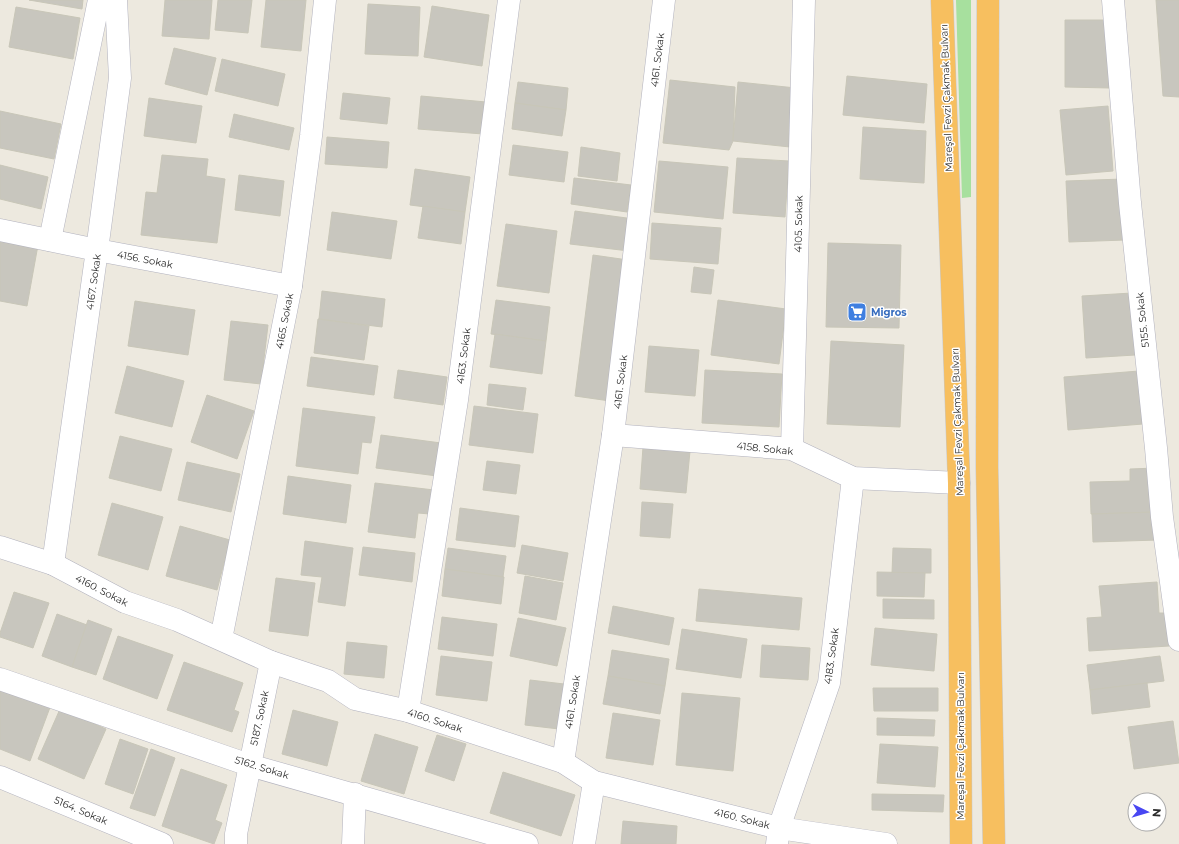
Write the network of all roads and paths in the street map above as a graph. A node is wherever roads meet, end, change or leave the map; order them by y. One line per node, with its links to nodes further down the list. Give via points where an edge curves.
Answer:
1 (99, 0): 11 (street)
2 (116, 0): 12 (street, 4167. Sokak, via 120,78)
3 (325, 0): 13 (street, 4165. Sokak, via 311,136)
4 (509, 0): 24 (street, 4163. Sokak, via 457,400)
5 (664, 0): 14 (street, 4161. Sokak)
6 (804, 0): 15 (street, 4105. Sokak)
7 (942, 0): 17 (highway, Mareşal Fevzi Çakmak Bulvarı)
8 (988, 0): 39 (highway, via 988,467)
9 (1113, 0): 21 (street, 5155. Sokak, via 1130,203 1162,517)
10 (0, 230): 11 (street, 4156. Sokak)
11 (50, 240): 12 (street, 4156. Sokak)
12 (97, 250): 13 (street, 4156. Sokak); 19 (street, 4167. Sokak)
13 (291, 286): 20 (street, 4165. Sokak)
14 (614, 435): 15 (street, 4158. Sokak); 25 (street, 4161. Sokak)
15 (792, 449): 16 (street, 4158. Sokak)
16 (853, 478): 17 (street, 4158. Sokak); 31 (street, 4183. Sokak, via 829,683)
17 (960, 483): 38 (highway, Mareşal Fevzi Çakmak Bulvarı)
18 (0, 548): 19 (street, 4160. Sokak)
19 (53, 564): 20 (street, 4160. Sokak, via 125,602)
20 (221, 639): 22 (street, 4160. Sokak)
21 (1179, 640)
22 (271, 662): 24 (street, 4160. Sokak, via 328,681 355,699); 26 (street, 5187. Sokak)
23 (0, 679): 26 (street, 5162. Sokak)
24 (408, 711): 25 (street, 4160. Sokak)
25 (563, 762): 28 (street, 4160. Sokak)
26 (249, 765): 29 (street, 5162. Sokak); 33 (street, 5187. Sokak)
27 (0, 777): 30 (street, 5164. Sokak)
28 (594, 782): 31 (street, 4160. Sokak); 36 (street)
29 (355, 794): 34 (street); 35 (street, 5162. Sokak)
30 (123, 836): 32 (street, 5164. Sokak)
31 (778, 836): 37 (street, 4160. Sokak)
32 (162, 844)
33 (236, 844)
34 (353, 844)
35 (527, 844)
36 (584, 844)
37 (886, 844)
38 (961, 844)
39 (994, 844)

